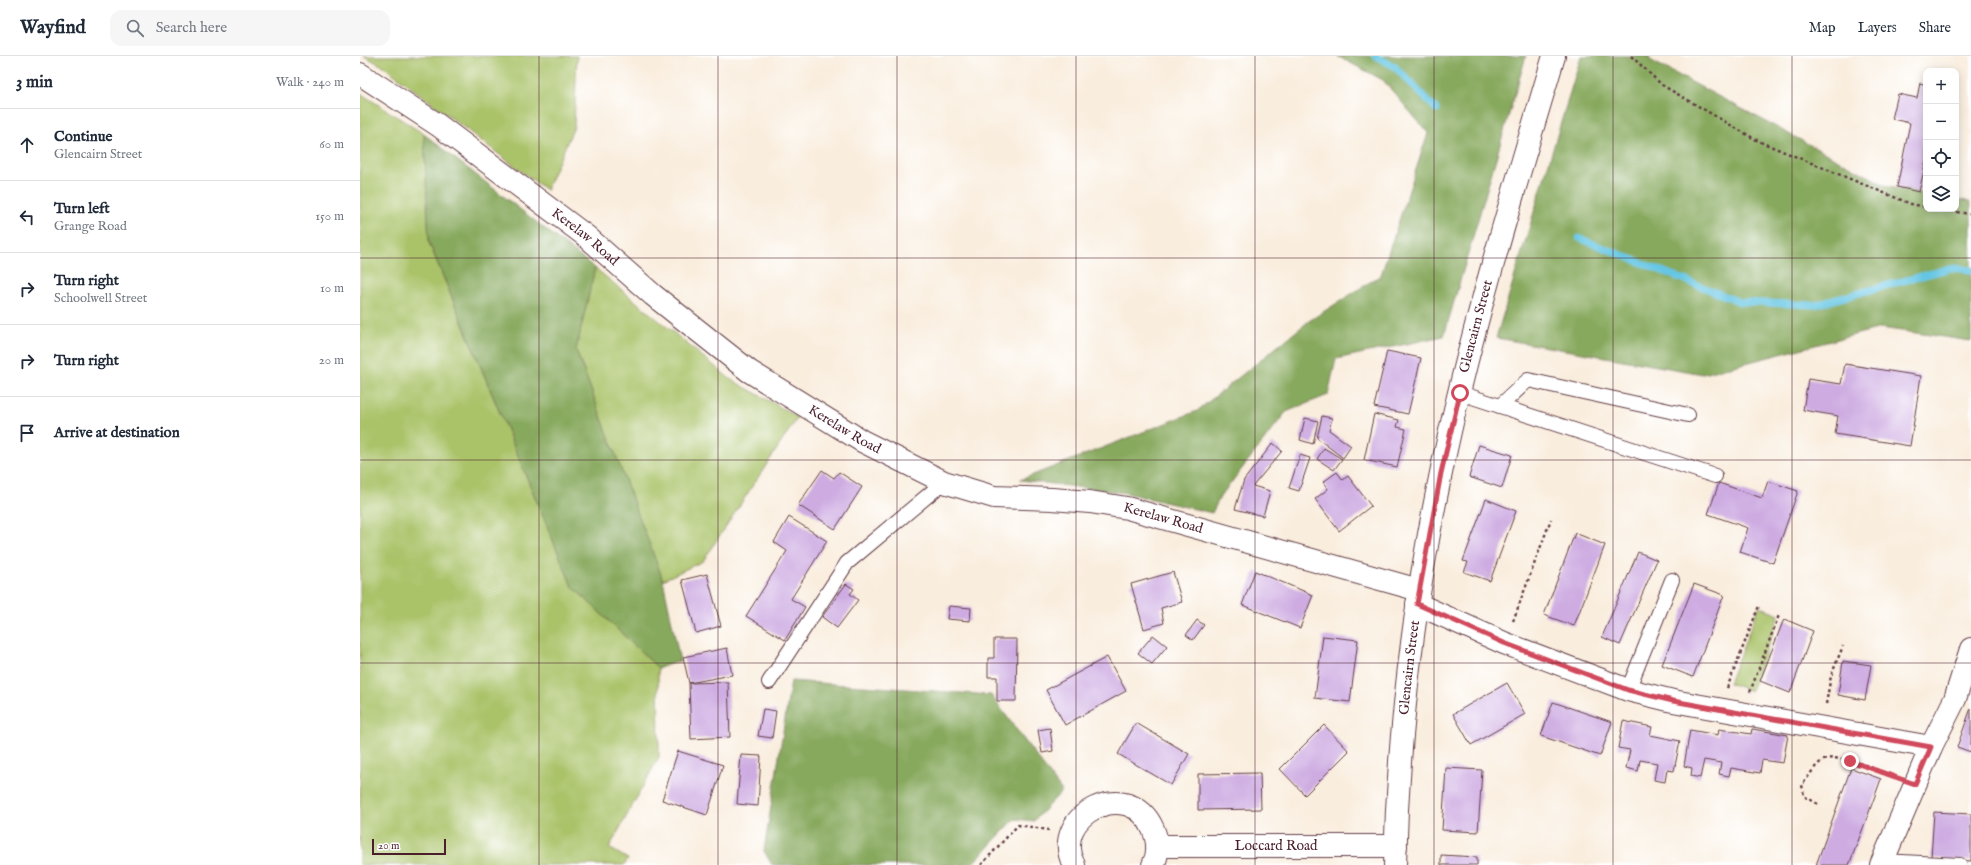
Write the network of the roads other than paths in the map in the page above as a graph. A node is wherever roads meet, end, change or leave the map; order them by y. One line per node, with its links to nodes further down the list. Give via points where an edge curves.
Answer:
1 (1554, 56): 3 (street, Glencairn Street, via 1474,331)
2 (360, 74): 7 (street, Kerelaw Road, via 438,124 580,232 749,371 862,441)
3 (1460, 393): 4 (lane); 9 (street, Glencairn Street, via 1441,473)
4 (1500, 406): 5 (lane, via 1528,380); 6 (lane)
5 (1688, 415)
6 (1715, 476)
7 (944, 482): 9 (street, Kerelaw Road, via 994,498 1067,500 1126,508); 11 (lane, via 847,563)
8 (1672, 580): 12 (lane)
9 (1418, 597): 12 (street, Kerelaw Road, via 1504,643); 14 (street, Glencairn Street, via 1404,726)
10 (1971, 649): 13 (street, via 1954,699)
11 (769, 682)
12 (1628, 690): 13 (street, Kerelaw Road, via 1718,709)
13 (1931, 747): 16 (street)
14 (1395, 855): 15 (street, Loccard Road)
15 (1155, 856): 17 (street, Loccard Road, via 1156,838 1150,823 1141,813 1128,805 1116,802 1101,804 1088,811 1077,822 1069,844)
16 (1881, 863): 18 (lane)
17 (1074, 865)
18 (1960, 865)

